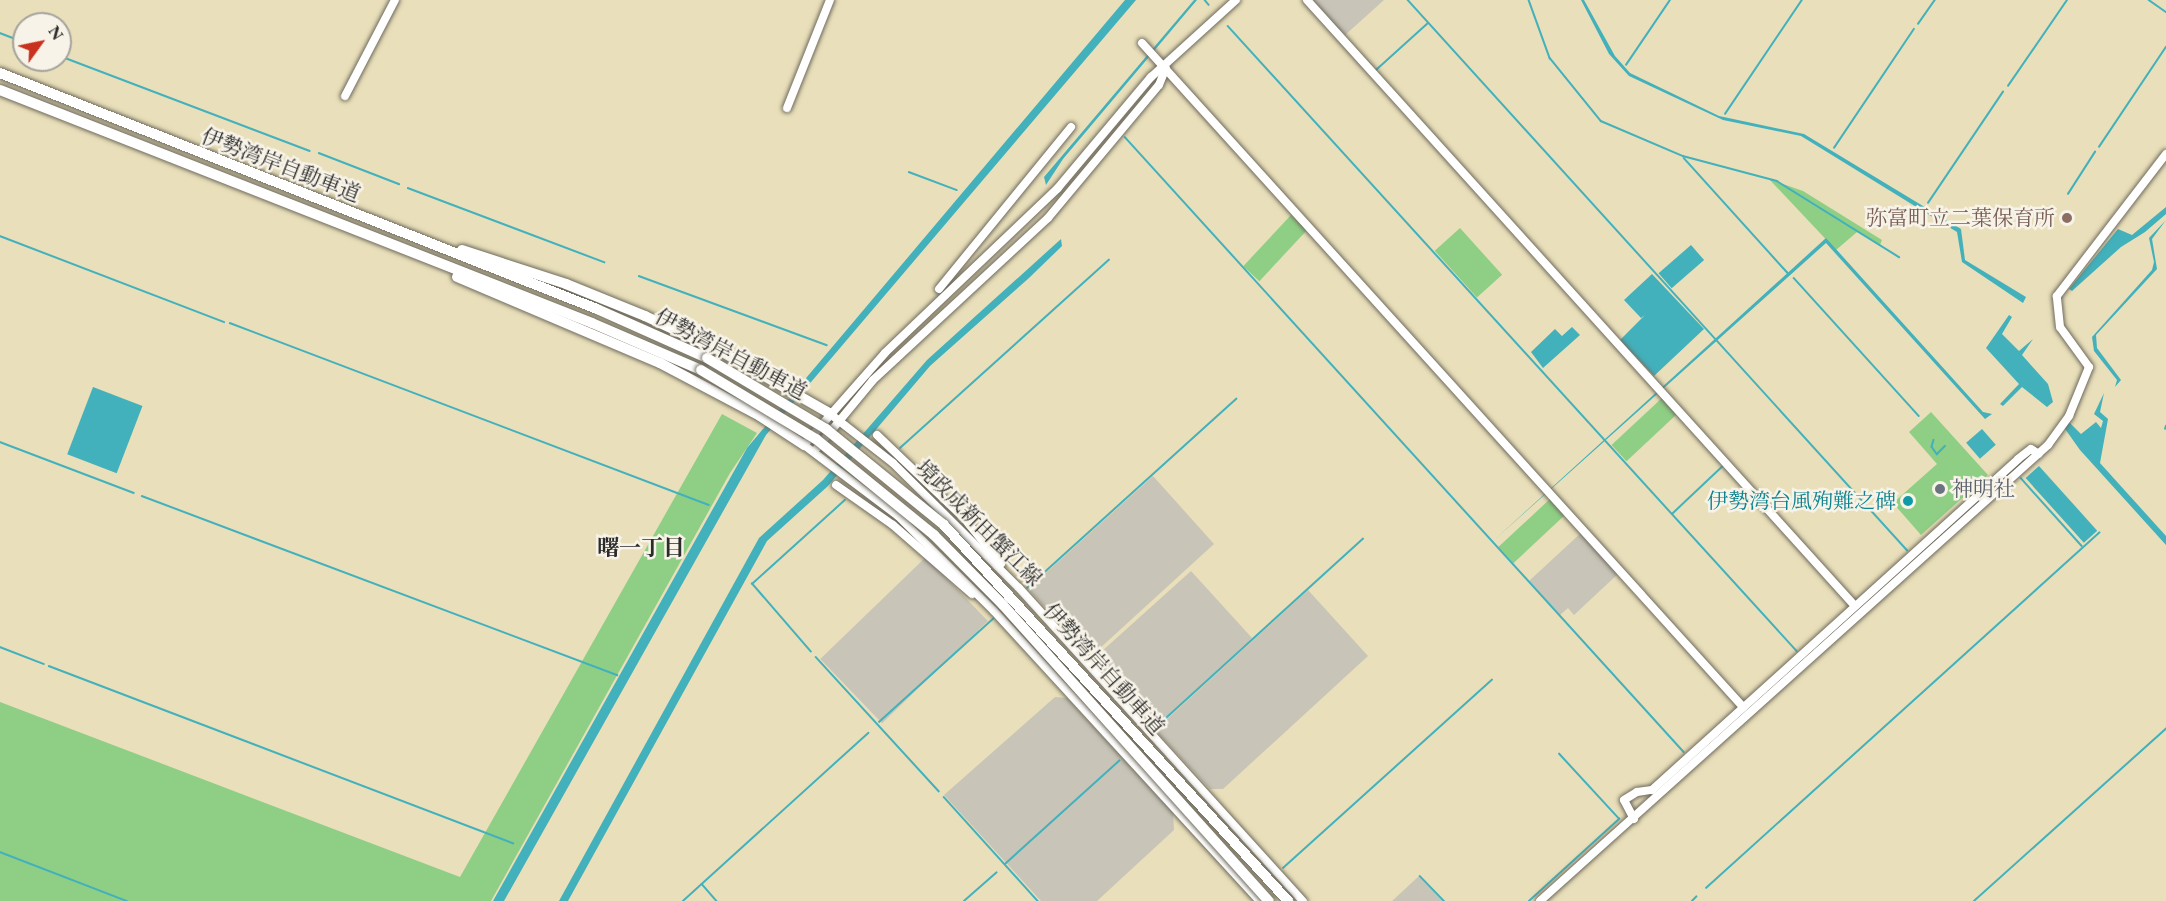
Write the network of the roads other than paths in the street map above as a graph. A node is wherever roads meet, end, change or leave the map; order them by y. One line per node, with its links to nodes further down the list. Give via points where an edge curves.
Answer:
1 (395, 0): 9 (street)
2 (830, 0): 10 (street)
3 (1236, 0): 6 (street)
4 (1307, 0): 23 (street)
5 (1142, 43): 6 (street)
6 (1166, 67): 16 (street, via 1151,77 1034,213 885,353); 16 (street, via 1159,85 1048,218); 25 (street)
7 (0, 73): 14 (highway, 伊勢湾岸自動車道)
8 (0, 90): 13 (highway, 伊勢湾岸自動車道)
9 (345, 96)
10 (787, 108)
11 (1071, 127): 15 (street)
12 (2166, 154): 20 (street, via 2057,296 2060,327 2089,367 2069,416)
13 (320, 216): 18 (highway, via 511,303 660,363); 28 (highway, 伊勢湾岸自動車道, bridge, via 651,347 739,391 816,439 897,502 969,570)
14 (376, 223): 16 (highway, via 603,298 722,352); 29 (highway, 伊勢湾岸自動車道, bridge, via 657,334 747,379 842,441 906,491 979,560)
15 (939, 289)
16 (834, 416): 18 (street); 19 (street); 22 (street, 境政成新田蟹江線, via 921,489)
17 (877, 435): 22 (street, via 964,518)
18 (804, 445): 19 (street)
19 (814, 452): 24 (street, via 898,516)
20 (2040, 454): 23 (street, via 2031,449 2018,459); 26 (street)
21 (836, 485): 24 (street, via 893,525 957,584)
22 (1020, 588): 30 (street, 境政成新田蟹江線)
23 (1855, 606): 25 (street)
24 (994, 611): 27 (street)
25 (1743, 707): 26 (street, via 1652,790 1637,792 1624,800)
26 (1634, 819): 31 (street)
27 (1260, 901)
28 (1269, 901)
29 (1288, 901)
30 (1303, 901)
31 (1540, 901)

